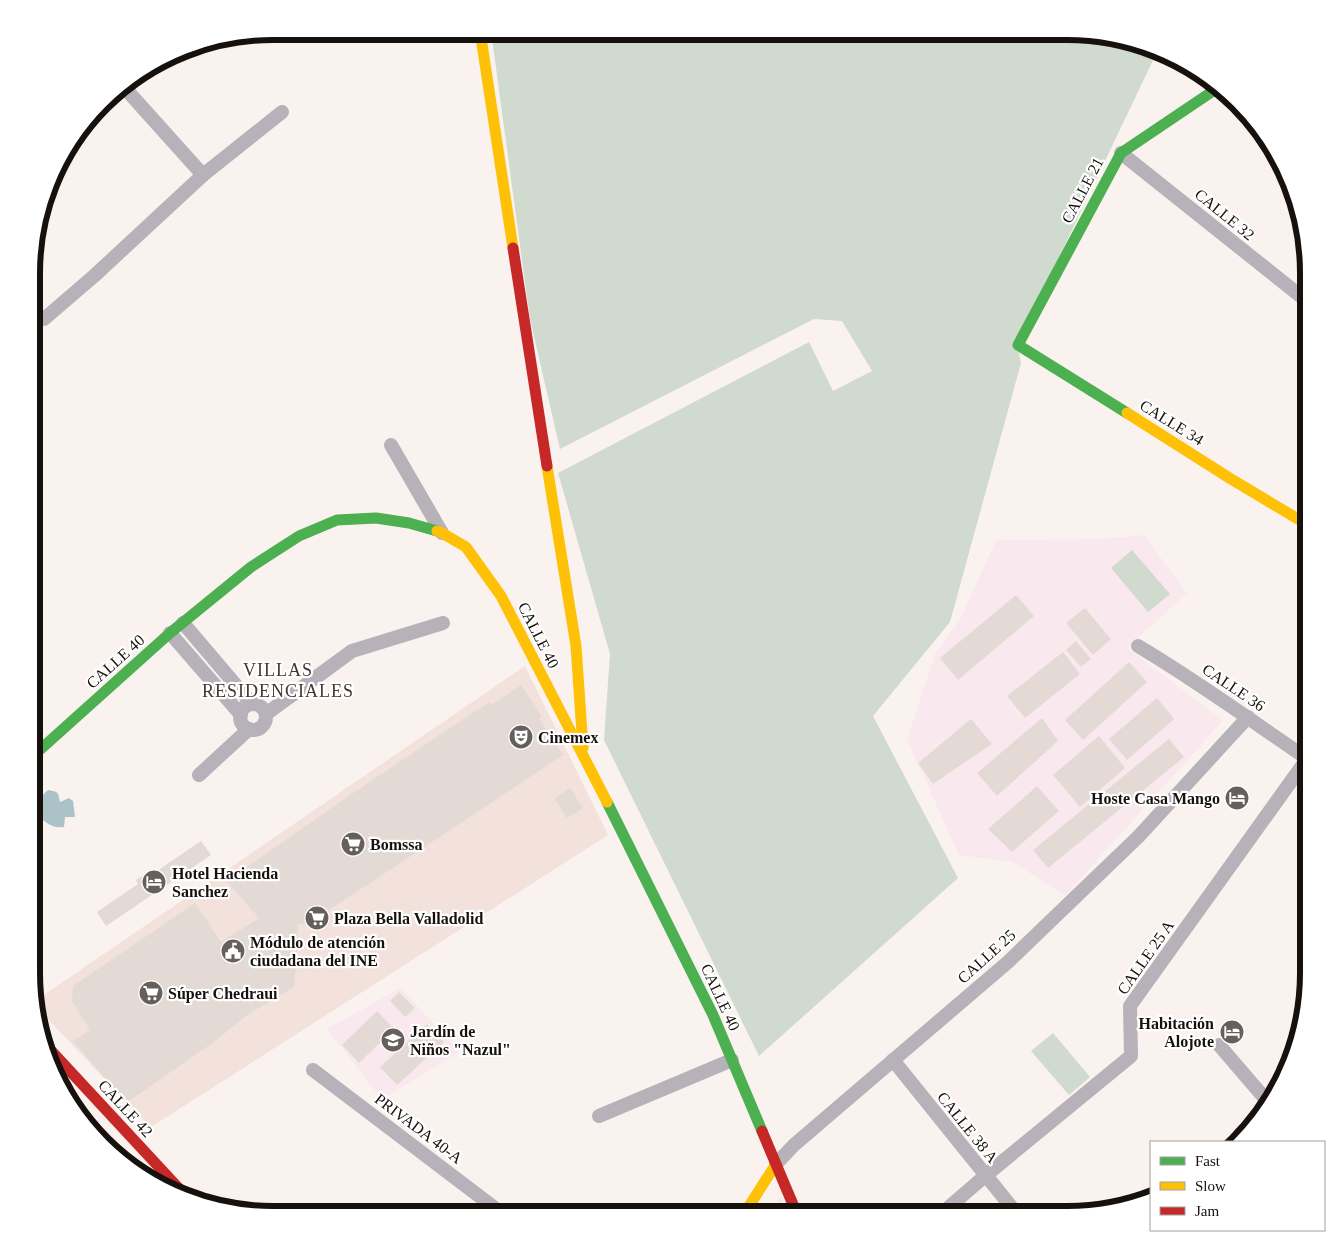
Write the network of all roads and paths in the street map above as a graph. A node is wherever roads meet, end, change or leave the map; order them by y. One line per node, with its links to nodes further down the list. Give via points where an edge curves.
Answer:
1 (481, 40): 24 (main road, via 576,646)
2 (127, 91): 6 (street)
3 (1213, 91): 5 (main road, CALLE 21)
4 (282, 112): 6 (street)
5 (1121, 153): 7 (street, CALLE 32); 9 (main road, CALLE 21)
6 (203, 175): 8 (street)
7 (1300, 296)
8 (44, 319)
9 (1018, 345): 11 (main road, CALLE 34)
10 (392, 445): 12 (street)
11 (1300, 520)
12 (442, 533): 13 (main road, CALLE 40, via 376,518 337,520 299,536 251,567); 24 (main road, CALLE 40, via 466,547 501,596)
13 (183, 623): 15 (main road, CALLE 40); 17 (street)
14 (444, 623): 18 (street, via 352,651)
15 (170, 633): 19 (street); 22 (main road, CALLE 40)
16 (1138, 646): 20 (street, CALLE 36)
17 (252, 704): 18 (street, via 260,706); 19 (street, via 244,708)
18 (266, 714): 21 (street, via 264,725)
19 (241, 715): 21 (street, via 243,724)
20 (1248, 718): 23 (street, CALLE 36); 30 (street, CALLE 25, via 1139,836 1008,962)
21 (249, 729): 26 (street)
22 (40, 750)
23 (1300, 754)
24 (583, 757): 29 (main road, CALLE 40, via 714,1015)
25 (1300, 771): 35 (street, CALLE 25 A, via 1130,1006 1131,1056)
26 (199, 775)
27 (1219, 1045): 32 (street)
28 (55, 1055): 36 (main road, CALLE 42)
29 (732, 1060): 33 (street); 34 (main road, CALLE 40)
30 (893, 1060): 34 (street, CALLE 25); 35 (street, CALLE 38 A)
31 (313, 1070): 37 (street, PRIVADA 40-A)
32 (1264, 1097)
33 (599, 1116)
34 (776, 1164): 38 (main road, CALLE 25); 39 (main road, CALLE 40)
35 (985, 1176): 40 (street, CALLE 25 A); 41 (street, CALLE 38 A)
36 (175, 1184)
37 (492, 1206)
38 (749, 1206)
39 (794, 1206)
40 (949, 1206)
41 (1011, 1206)

